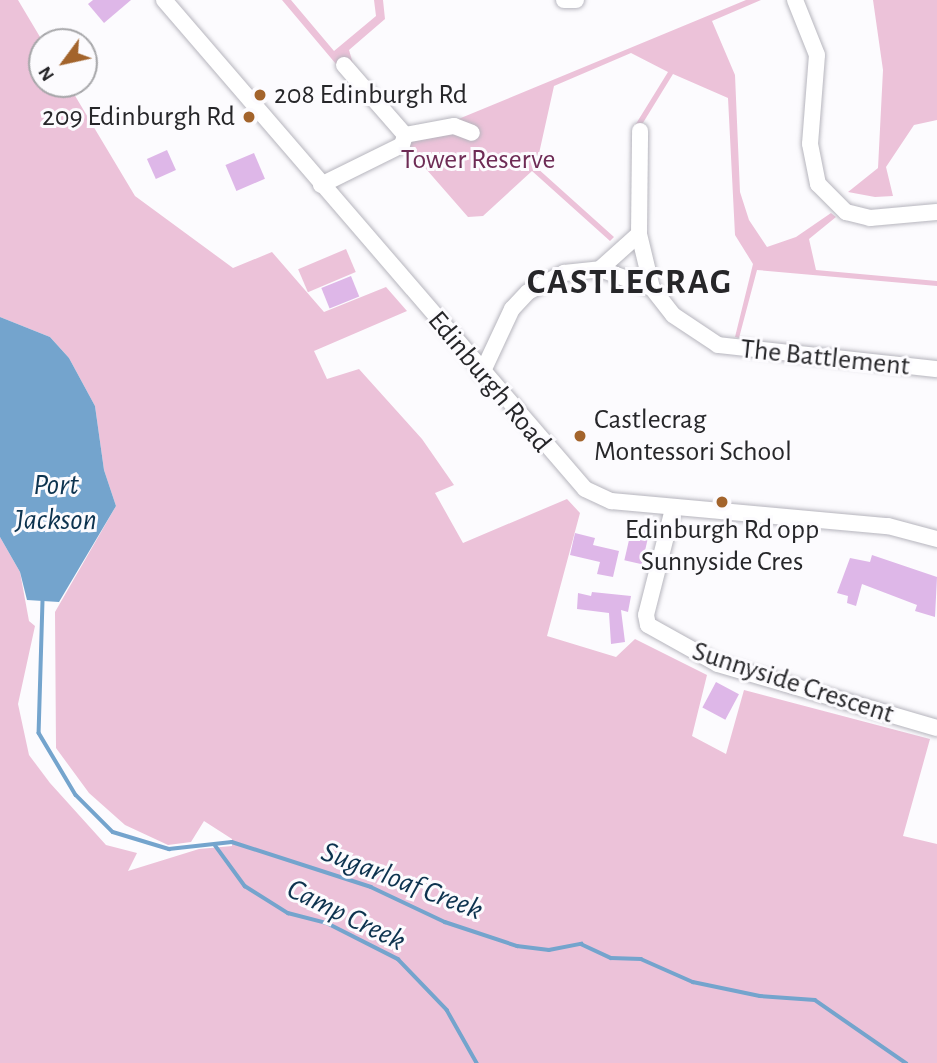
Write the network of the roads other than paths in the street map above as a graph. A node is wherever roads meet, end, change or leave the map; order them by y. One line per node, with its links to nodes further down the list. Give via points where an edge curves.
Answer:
1 (164, 0): 9 (street, Edinburgh Road)
2 (564, 0): 3 (street)
3 (576, 0)
4 (795, 0): 10 (street, via 817,55 810,144 818,184 846,212 870,218)
5 (344, 65): 8 (street)
6 (640, 131): 11 (street, The Battlement)
7 (472, 133): 8 (street, via 454,126)
8 (405, 135): 9 (street, via 402,145)
9 (321, 184): 15 (street, Edinburgh Road)
10 (937, 212)
11 (641, 240): 12 (street); 13 (street, The Battlement)
12 (600, 269): 13 (street); 15 (street, via 564,273 528,292 512,309)
13 (652, 288): 14 (street, The Battlement, via 673,315 718,345)
14 (937, 369)
15 (482, 373): 16 (street, Edinburgh Road, via 584,489 611,501)
16 (673, 509): 17 (street, Edinburgh Road, via 888,526); 18 (street, Sunnyside Crescent, via 646,615 648,625 718,664)
17 (937, 539)
18 (937, 728)

